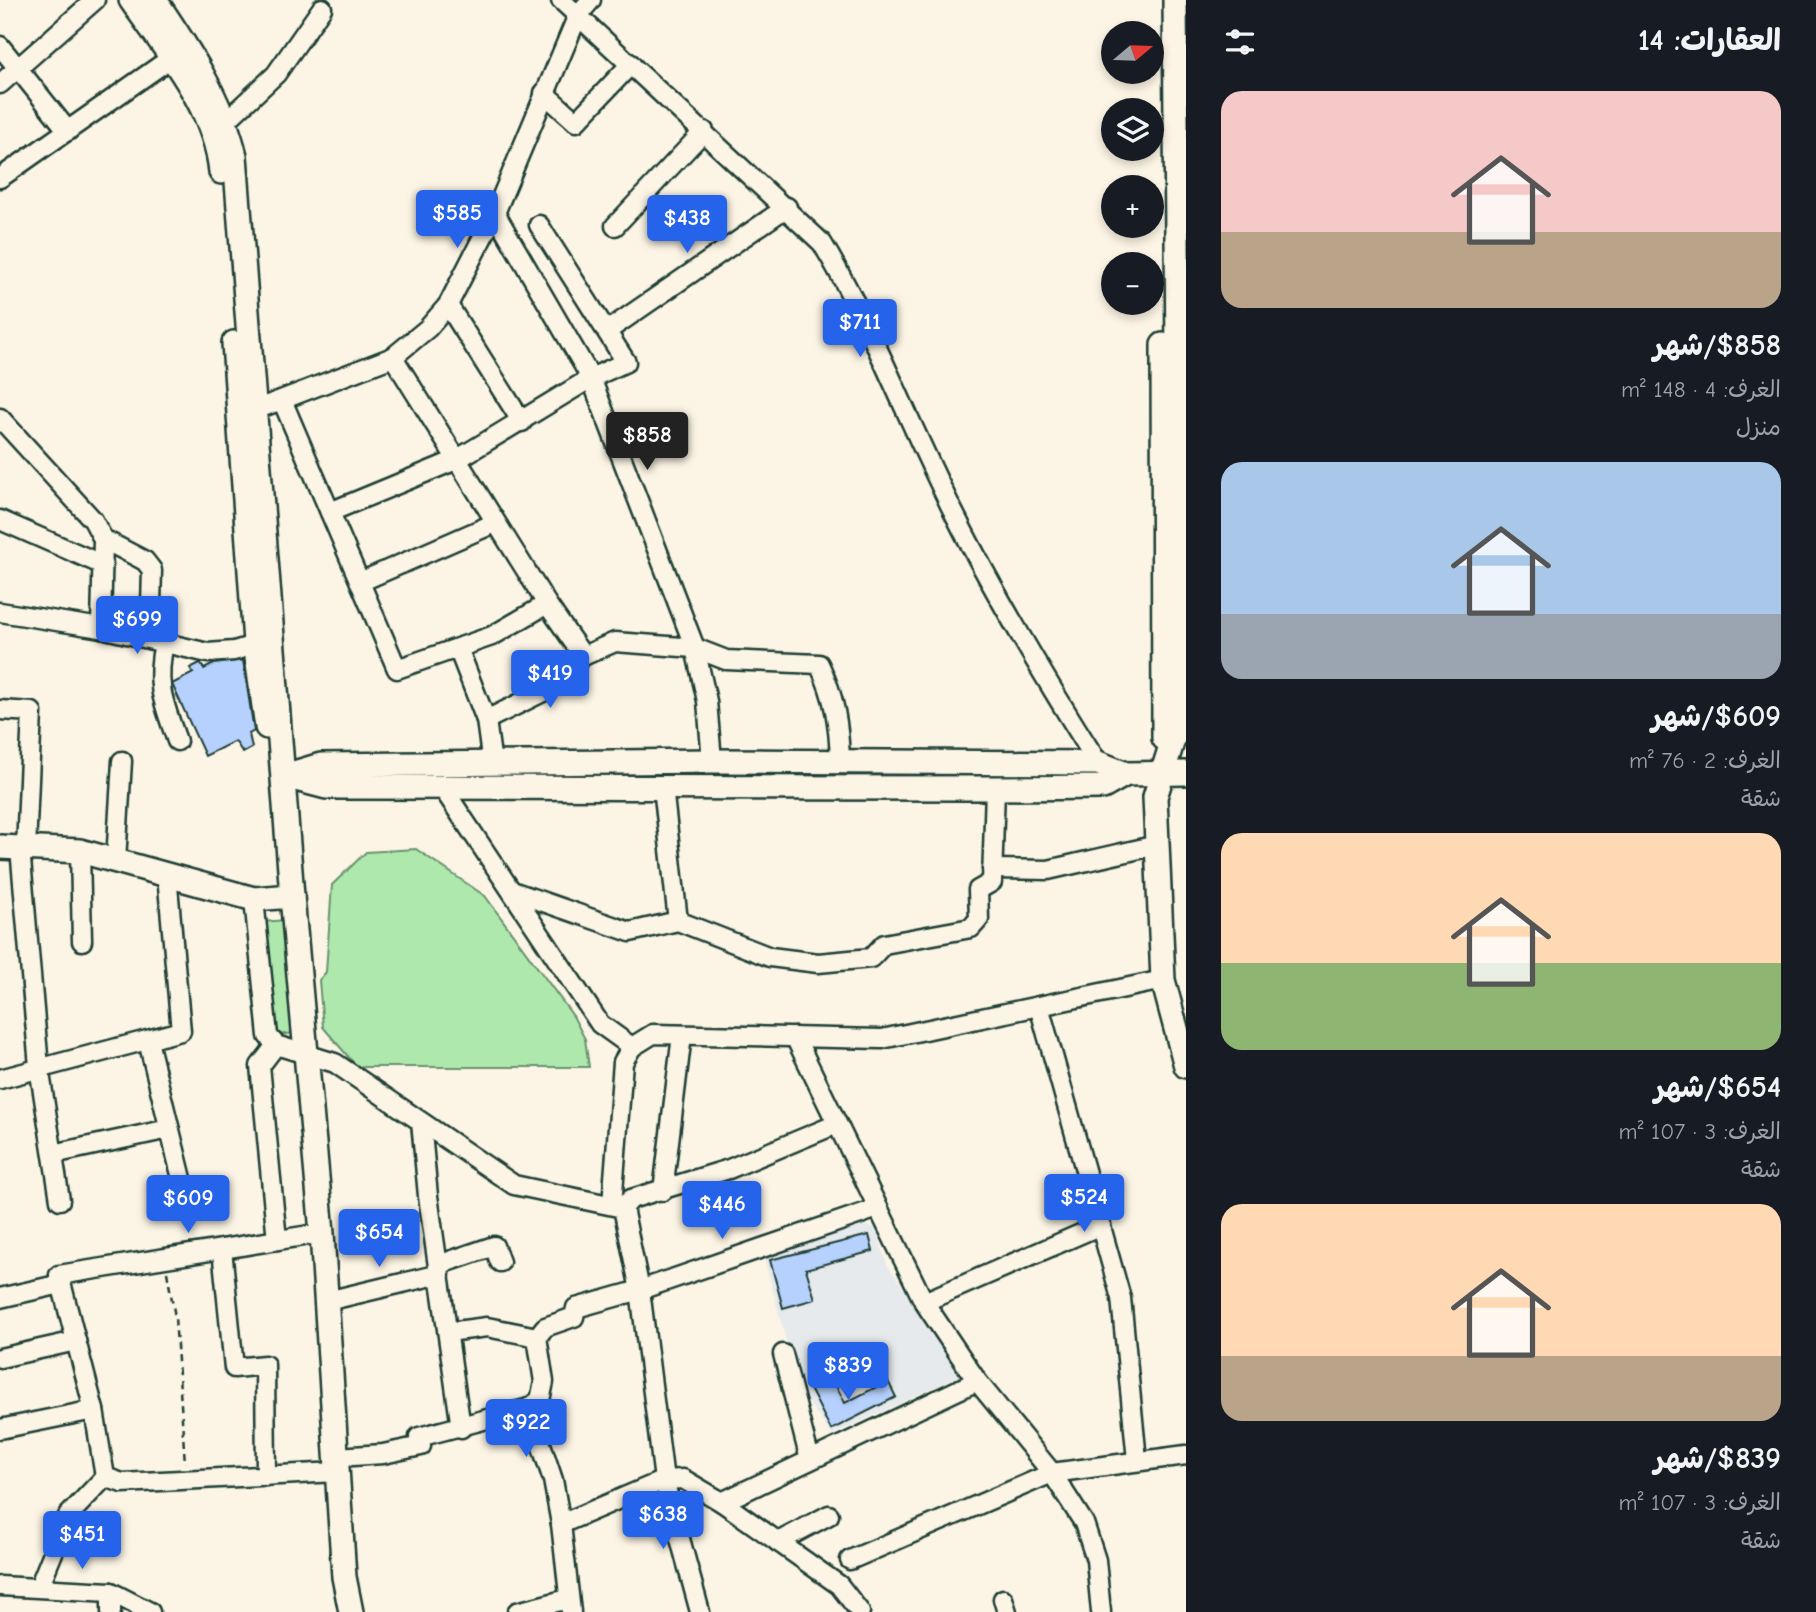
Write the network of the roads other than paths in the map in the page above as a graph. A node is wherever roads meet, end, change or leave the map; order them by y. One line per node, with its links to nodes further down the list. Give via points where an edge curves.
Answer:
1 (95, 0): 13 (street)
2 (131, 0): 11 (main road)
3 (155, 0): 16 (main road)
4 (561, 0): 9 (street)
5 (591, 0): 9 (street)
6 (1160, 0): 56 (main road)
7 (1175, 0): 41 (main road)
8 (321, 3): 16 (street, via 276,74)
9 (578, 15): 12 (street); 15 (street)
10 (0, 46): 13 (street)
11 (171, 58): 17 (street); 44 (main road, via 210,125 220,157)
12 (631, 64): 15 (street, via 576,122); 18 (street)
13 (19, 67): 14 (street); 17 (street)
14 (0, 84)
15 (544, 93): 21 (street)
16 (225, 122): 29 (main road, via 235,156)
17 (68, 131): 19 (street)
18 (704, 131): 20 (street); 23 (street)
19 (0, 178)
20 (787, 207): 25 (street); 54 (street, via 822,243 844,281 954,513 1018,635)
21 (495, 213): 24 (street); 27 (street)
22 (539, 225): 25 (street)
23 (615, 226)
24 (448, 305): 26 (street); 31 (street)
25 (607, 331): 27 (street, via 626,362)
26 (393, 357): 28 (street); 32 (street)
27 (591, 378): 31 (street); 46 (street)
28 (282, 400): 29 (street); 33 (street)
29 (255, 411): 44 (main road)
30 (0, 418): 36 (street, via 93,520)
31 (522, 422): 32 (street)
32 (456, 460): 33 (street); 35 (street)
33 (330, 512): 38 (street)
34 (0, 520): 37 (street)
35 (495, 523): 38 (street); 39 (street)
36 (103, 539): 37 (street); 43 (street, via 145,561 152,570)
37 (103, 565): 42 (street)
38 (360, 582): 45 (street, via 397,669)
39 (547, 604): 45 (street, via 492,636); 47 (street)
40 (0, 612): 42 (street)
41 (1183, 620): 56 (main road)
42 (101, 628): 43 (street)
43 (157, 641): 44 (street, via 208,653); 50 (street, via 161,698)
44 (264, 642): 58 (main road, via 265,719)
45 (458, 648): 49 (street)
46 (695, 648): 47 (street, via 615,642); 52 (street, via 707,701); 53 (street, via 726,660 819,664 833,694)
47 (583, 656): 49 (street, via 547,690)
48 (0, 710): 63 (street, via 32,712)
49 (486, 720): 55 (street)
50 (177, 741)
51 (122, 761): 65 (street)
52 (712, 761): 53 (main road); 55 (main road)
53 (840, 762): 54 (main road)
54 (1098, 763): 57 (main road)
55 (492, 764): 58 (main road, via 321,765)
56 (1175, 773): 57 (main road); 62 (main road, via 1155,797)
57 (1126, 774): 61 (main road, via 1103,786)
58 (284, 776): 59 (main road, via 326,787); 69 (main road)
59 (442, 787): 60 (main road); 68 (street)
60 (663, 787): 61 (main road); 71 (street)
61 (995, 788): 66 (street)
62 (1157, 845): 66 (street, via 1048,870); 73 (main road)
63 (15, 848): 64 (main road); 82 (street)
64 (80, 852): 65 (main road); 72 (street)
65 (116, 862): 67 (main road)
66 (992, 869): 71 (street, via 992,882 978,890 979,919 971,928 884,944 871,958 818,963 770,957)
67 (167, 875): 70 (main road); 77 (street, via 181,1031)
68 (515, 892): 71 (street, via 631,932); 79 (street, via 600,1024)
69 (292, 896): 70 (main road); 80 (main road)
70 (254, 899): 78 (street, via 268,1036)
71 (678, 922)
72 (82, 941)
73 (1163, 980): 74 (street); 81 (main road)
74 (1039, 1006): 76 (street, via 881,1039); 93 (street)
75 (682, 1035): 76 (street); 79 (street, via 653,1034); 88 (street)
76 (794, 1037): 85 (street)
77 (148, 1041): 82 (street); 86 (street)
78 (276, 1045): 80 (street); 95 (street, via 260,1066)
79 (632, 1047): 91 (street, via 623,1062)
80 (308, 1056): 84 (street, via 335,1063); 94 (main road)
81 (1186, 1066)
82 (39, 1068): 83 (street); 87 (street)
83 (0, 1079)
84 (421, 1122): 91 (street, via 514,1185); 98 (street)
85 (837, 1124): 88 (street); 92 (street)
86 (170, 1129): 87 (street); 89 (street)
87 (53, 1154): 90 (street)
88 (663, 1191): 91 (street)
89 (187, 1199)
90 (60, 1200)
91 (617, 1206): 100 (street)
92 (878, 1208): 100 (street); 103 (street)
93 (1101, 1225): 103 (street); 116 (street, via 1121,1298)
94 (322, 1233): 95 (street); 102 (main road)
95 (277, 1240): 96 (street)
96 (222, 1249): 99 (street, via 59,1275); 119 (street, via 234,1368 265,1365)
97 (500, 1262): 98 (street, via 495,1246)
98 (439, 1269): 102 (street); 104 (street)
99 (61, 1284): 101 (street); 106 (street)
100 (640, 1290): 105 (street, via 576,1308 574,1317 545,1327); 121 (street)
101 (0, 1298)
102 (327, 1301): 117 (main road)
103 (924, 1302): 109 (street)
104 (448, 1332): 105 (street, via 487,1327); 112 (street)
105 (537, 1337): 110 (street, via 544,1382 540,1400)
106 (76, 1340): 108 (street); 111 (street)
107 (783, 1354): 115 (street)
108 (0, 1358)
109 (977, 1381): 115 (street); 118 (street)
110 (529, 1408): 112 (street); 124 (street, via 554,1480)
111 (94, 1410): 113 (street); 120 (street)
112 (461, 1428): 117 (street, via 419,1437 421,1446)
113 (0, 1429)
114 (1186, 1455): 116 (street)
115 (810, 1460): 122 (street)
116 (1137, 1460): 118 (street)
117 (337, 1465): 119 (street); 133 (main road, via 344,1577)
118 (1052, 1473): 126 (street); 137 (street, via 1088,1535 1096,1560)
119 (266, 1476): 120 (street, via 122,1483)
120 (105, 1477): 128 (street, via 68,1516)
121 (664, 1480): 122 (street, via 683,1479); 124 (street); 135 (street)
122 (722, 1502): 125 (street)
123 (829, 1515): 125 (street)
124 (561, 1524): 130 (street)
125 (778, 1542): 136 (street, via 839,1585)
126 (850, 1560)
127 (0, 1586): 128 (street)
128 (39, 1587): 129 (street)
129 (111, 1592): 131 (street); 132 (street)
130 (569, 1606): 134 (street)
131 (111, 1612)
132 (150, 1612)
133 (351, 1612)
134 (517, 1612)
135 (700, 1612)
136 (860, 1612)
137 (1101, 1612)

